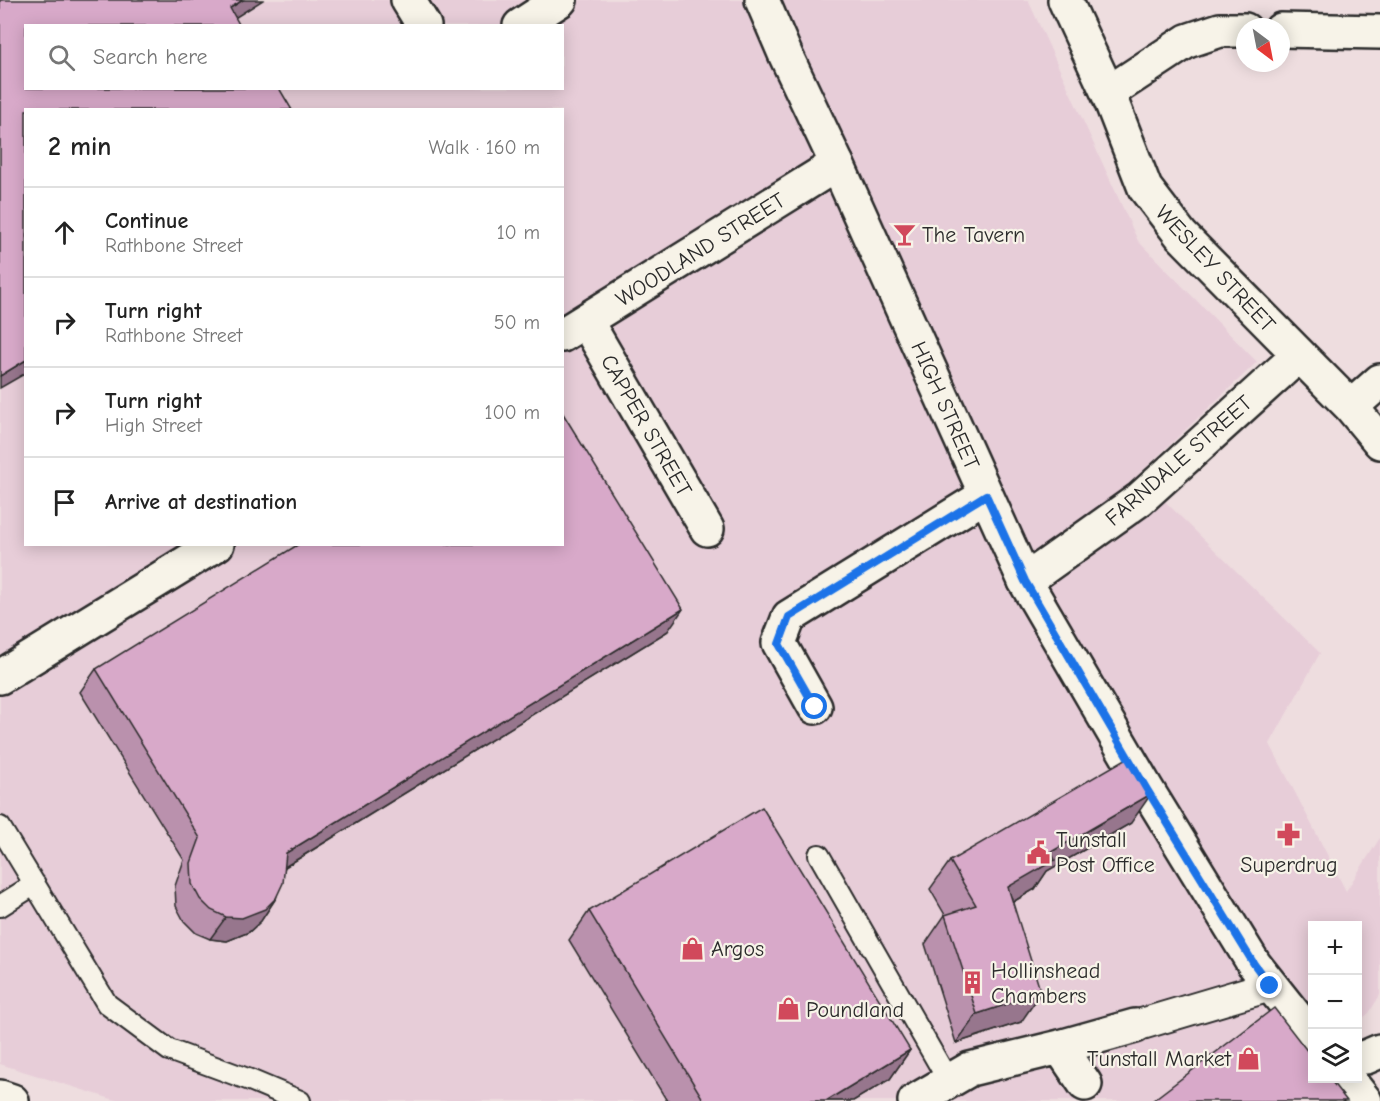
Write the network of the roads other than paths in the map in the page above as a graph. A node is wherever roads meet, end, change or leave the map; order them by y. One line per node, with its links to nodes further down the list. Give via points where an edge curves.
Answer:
1 (408, 0): 5 (street)
2 (560, 0): 6 (street)
3 (762, 0): 11 (street, HIGH STREET)
4 (1065, 0): 10 (street, WESLEY STREET)
5 (423, 24)
6 (523, 24)
7 (1236, 30): 10 (street, via 1220,30 1187,41)
8 (1290, 30): 9 (street)
9 (1380, 32)
10 (1108, 93): 13 (street, WESLEY STREET, via 1145,188 1181,235)
11 (837, 164): 12 (street, WOODLAND STREET); 17 (street, HIGH STREET)
12 (574, 328): 18 (street, CAPPER STREET)
13 (1299, 355): 15 (street, WESLEY STREET); 20 (street, FARNDALE STREET, via 1140,499)
14 (1380, 381): 15 (street)
15 (1351, 406): 16 (street, WESLEY STREET)
16 (1380, 442)
17 (986, 495): 20 (street, HIGH STREET); 22 (street, via 789,617 779,644)
18 (707, 529)
19 (215, 546): 21 (street)
20 (1025, 581): 27 (street, HIGH STREET, via 1146,788)
21 (0, 677)
22 (815, 707)
23 (0, 827): 25 (lane)
24 (819, 855): 33 (lane)
25 (34, 884): 26 (lane); 38 (lane, via 107,1004 169,1050)
26 (0, 906)
27 (1270, 986): 28 (street); 29 (street, HIGH STREET)
28 (1135, 1026): 30 (street)
29 (1308, 1032)
30 (1060, 1047): 33 (street, via 970,1069); 35 (street)
31 (1380, 1051): 32 (street)
32 (1362, 1058)
33 (948, 1080): 39 (street)
34 (1351, 1083): 40 (street)
35 (1085, 1084)
36 (0, 1097): 37 (street)
37 (12, 1101)
38 (300, 1101)
39 (915, 1101)
40 (1365, 1101)

